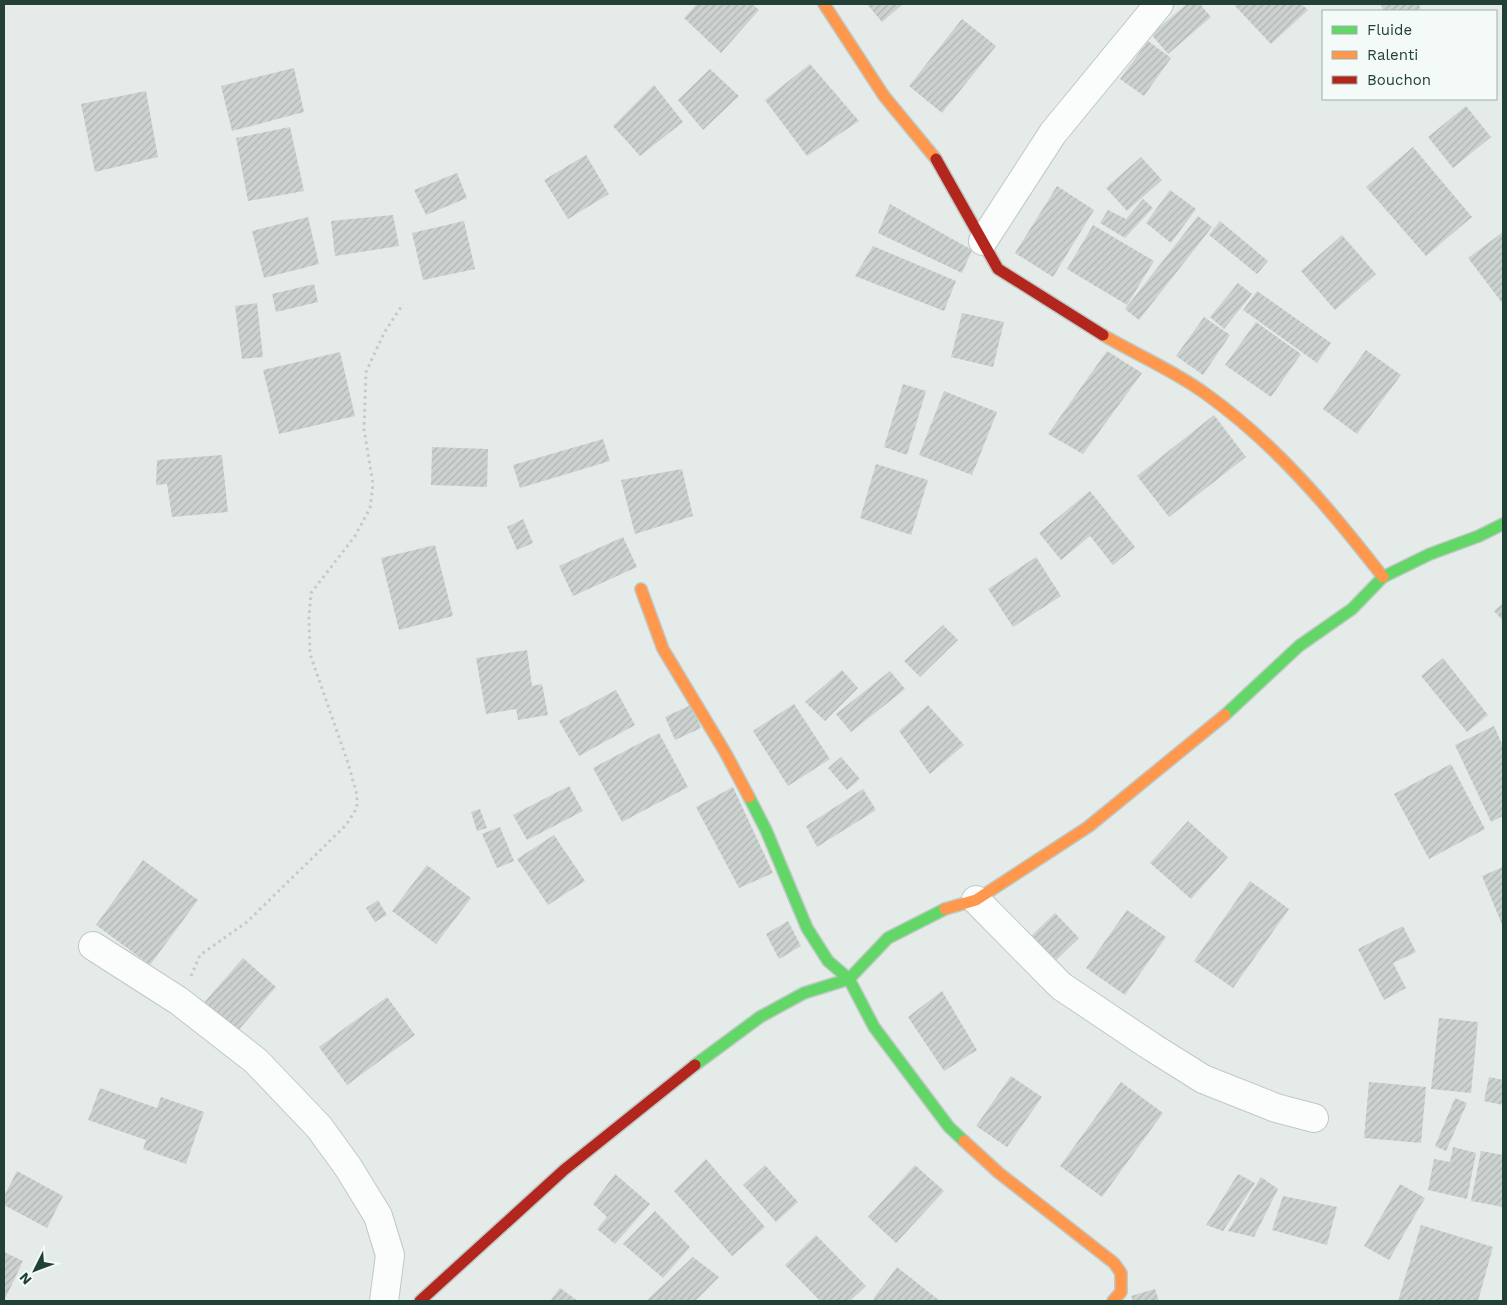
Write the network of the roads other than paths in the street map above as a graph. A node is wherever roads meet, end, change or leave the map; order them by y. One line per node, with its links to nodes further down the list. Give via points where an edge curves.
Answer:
1 (824, 4): 3 (street, via 884,96 934,155)
2 (1159, 4): 3 (street, via 1053,133)
3 (983, 241): 5 (street, via 998,269 1071,317 1205,393 1261,437 1335,515)
4 (1503, 524): 5 (street)
5 (1383, 577): 7 (street, via 1352,608 1300,646 1209,730 1088,827)
6 (641, 589): 9 (street, via 663,649 725,752 766,830 807,928 828,961)
7 (976, 900): 9 (street, via 944,909 888,938); 10 (street, via 1061,986 1152,1047 1203,1079 1276,1108)
8 (93, 946): 11 (street, via 179,1001 256,1061 319,1127 378,1216 390,1255)
9 (849, 979): 12 (street, via 804,993 760,1017 706,1056 564,1170); 13 (street, via 874,1027 949,1128 999,1173 1114,1263 1121,1273 1121,1292)
10 (1314, 1118)
11 (384, 1301)
12 (420, 1301)
13 (1113, 1301)

